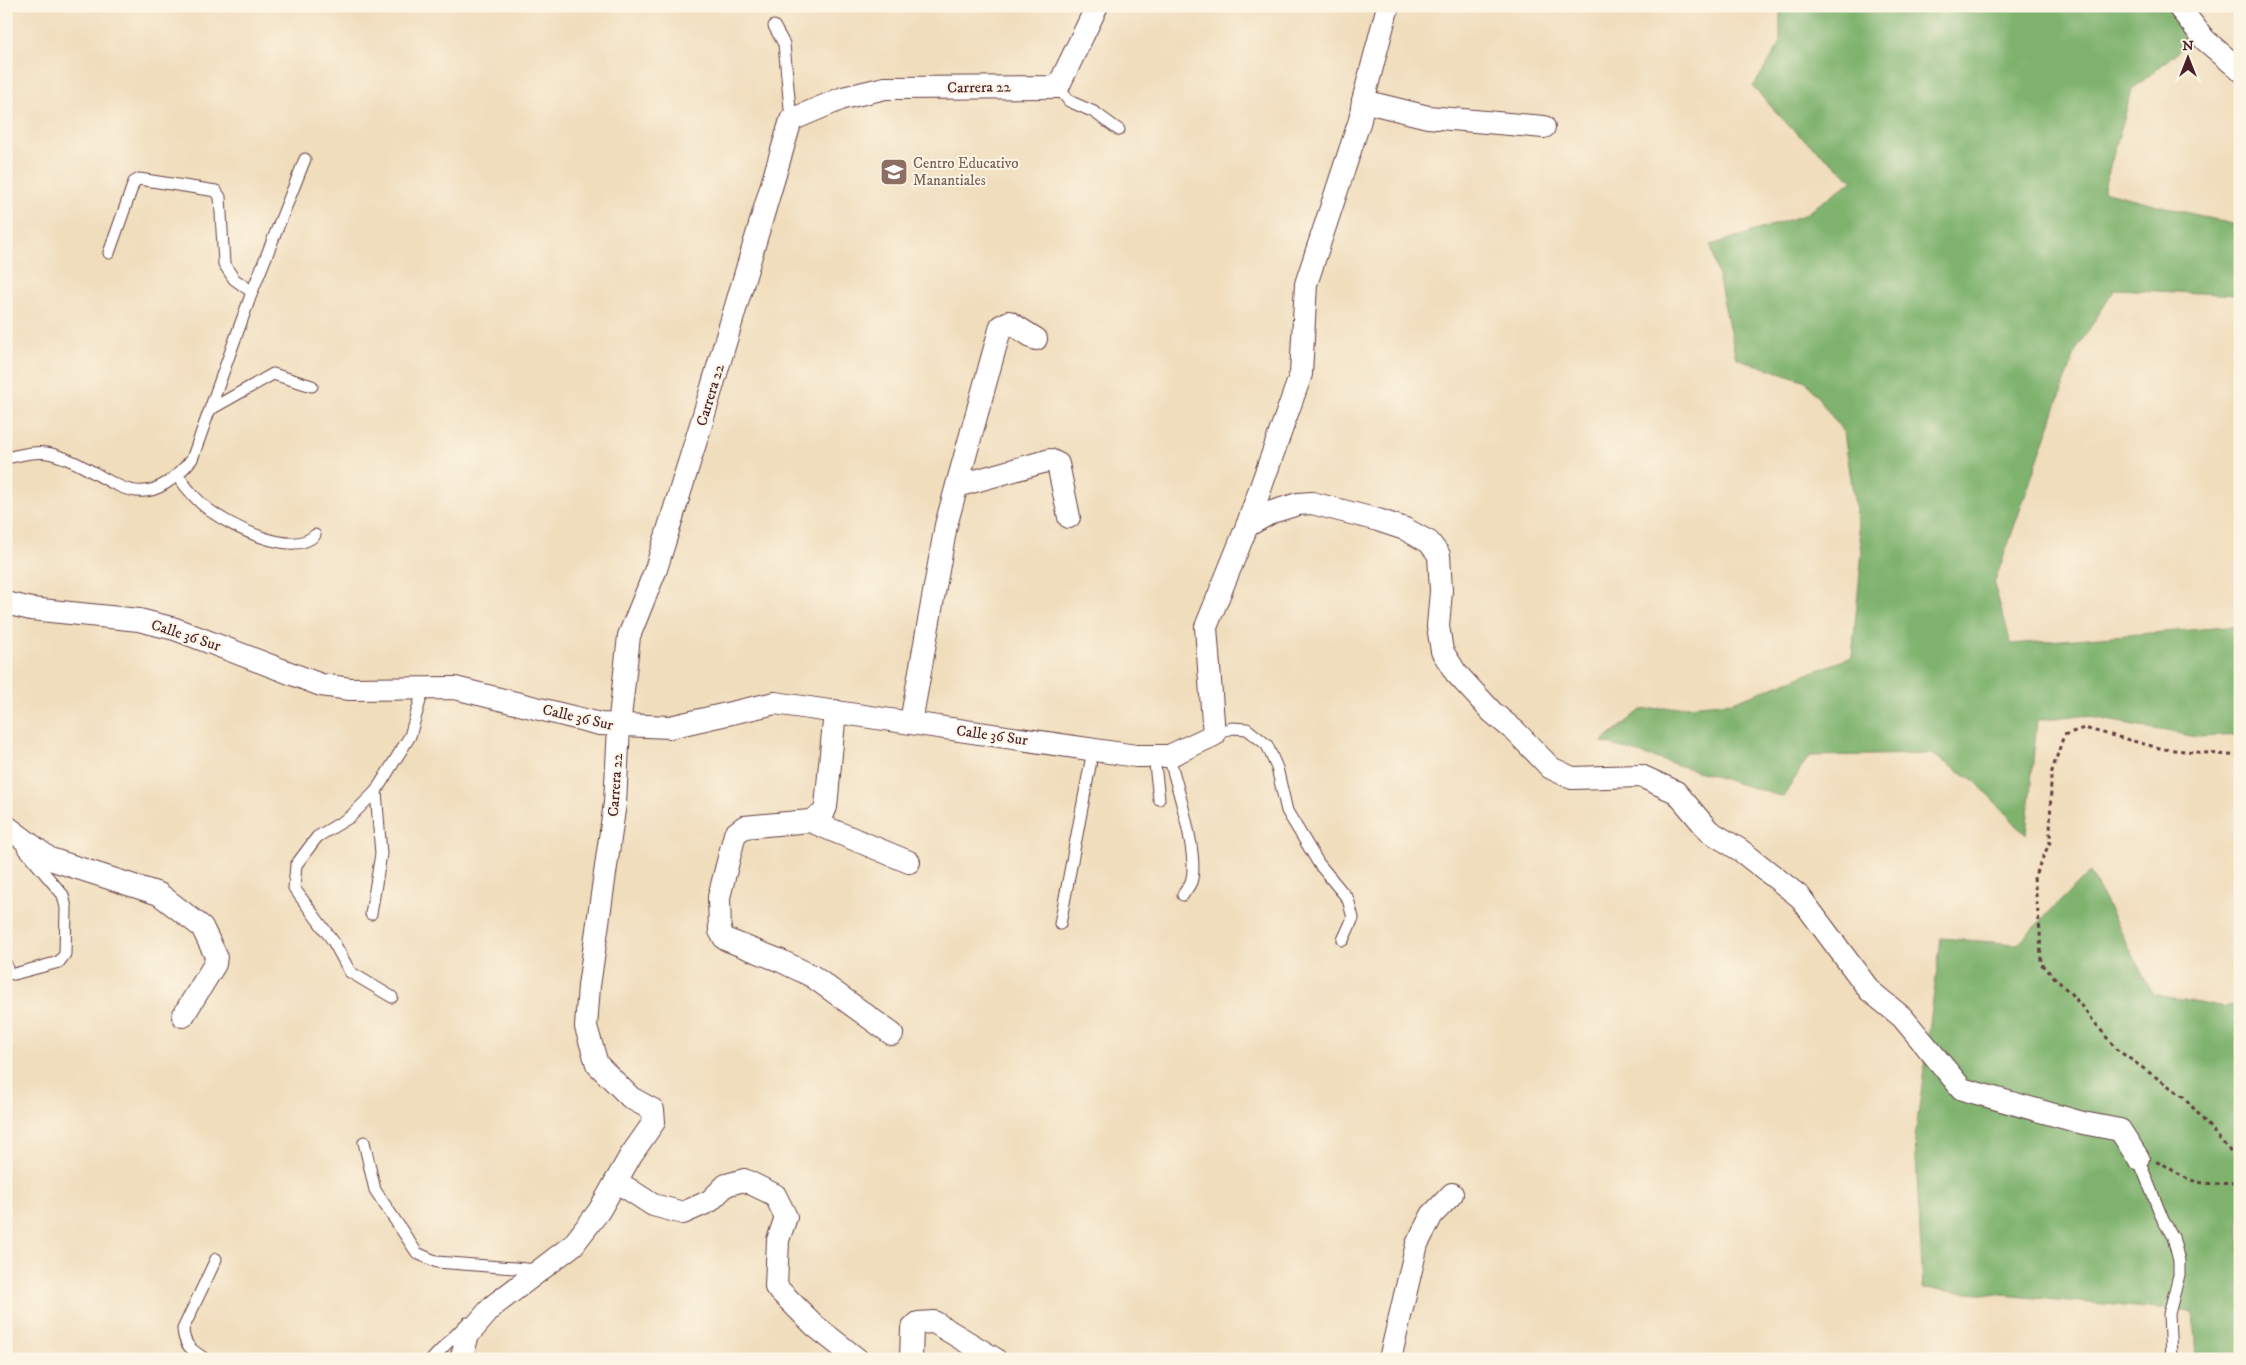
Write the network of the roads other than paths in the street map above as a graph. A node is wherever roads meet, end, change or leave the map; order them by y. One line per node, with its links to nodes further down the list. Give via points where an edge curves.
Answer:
1 (1097, 6): 6 (street)
2 (1388, 6): 7 (street)
3 (2178, 6): 5 (street, via 2205,40)
4 (774, 26): 8 (lane, via 784,44)
5 (2240, 70)
6 (1058, 87): 8 (street, Carrera 22, via 885,88 844,98); 10 (lane, via 1069,101 1094,112)
7 (1363, 101): 9 (street, via 1428,116); 21 (street, via 1360,120 1306,284 1301,374)
8 (790, 120): 27 (street, Carrera 22, via 697,439 656,569 628,636)
9 (1544, 127)
10 (1119, 130)
11 (304, 159): 13 (lane)
12 (109, 253): 13 (lane, via 134,182 139,179 216,191 220,197 224,264 234,279)
13 (252, 292): 16 (lane)
14 (1036, 339): 19 (street, via 1009,322 1001,326)
15 (312, 386): 16 (lane, via 272,374)
16 (211, 410): 18 (lane, via 192,459)
17 (6, 458): 18 (lane, via 50,453 75,462 113,485 134,491 158,488)
18 (178, 476): 22 (lane, via 189,492 210,510 251,534 296,544 308,542)
19 (957, 486): 20 (street, via 1050,460 1058,464); 26 (street, via 946,525)
20 (1069, 518)
21 (1247, 526): 28 (street, via 1206,627); 45 (street, via 1272,512 1312,503 1405,529 1429,542 1439,555 1441,591 1438,626 1442,652 1456,673 1492,712 1551,768 1572,778 1641,776 1676,792 1709,831 1740,850 1800,897 1870,991 1902,1017 1962,1089 2083,1123 2120,1130)
22 (315, 535)
23 (6, 603): 24 (street, Calle 36 Sur, via 39,610 139,620 175,629 321,685)
24 (424, 687): 27 (street, Calle 36 Sur, via 471,691); 31 (lane, via 410,736)
25 (835, 711): 26 (street, Calle 36 Sur); 27 (street, Calle 36 Sur, via 775,703 670,726); 33 (street, via 826,807 823,814)
26 (911, 722): 29 (street, Calle 36 Sur)
27 (619, 726): 46 (street, Carrera 22, via 615,803 586,1027 596,1064 631,1098 653,1110 654,1122)
28 (1214, 735): 30 (street, Calle 36 Sur); 39 (lane, via 1232,728 1247,729 1267,745 1277,768 1287,811 1319,864 1348,900 1353,918)
29 (1093, 750): 30 (street, Calle 36 Sur); 38 (lane)
30 (1162, 756): 32 (lane); 36 (lane, via 1191,845 1191,882)
31 (376, 791): 37 (lane, via 381,854); 41 (lane, via 350,817 317,837 296,865 294,888 333,941 350,972)
32 (1159, 799)
33 (810, 821): 35 (street); 43 (street, via 744,827 735,834 719,897 720,930 725,939 812,976)
34 (6, 827): 40 (lane, via 63,895 66,908 65,954 59,962 14,974 8,973); 42 (street, via 50,859 159,894 202,927 216,956 215,964)
35 (909, 862)
36 (1183, 895)
37 (371, 914)
38 (1060, 924)
39 (1343, 940)
40 (6, 964)
41 (392, 997)
42 (184, 1016)
43 (892, 1034)
44 (364, 1142): 49 (lane, via 375,1190 417,1253 437,1262)
45 (2138, 1158): 57 (lane, via 2173,1237 2179,1261 2179,1276 2168,1314)
46 (616, 1181): 49 (street, via 599,1211 573,1245); 53 (street, via 653,1205 683,1213 710,1201 726,1184 744,1180 775,1195 786,1216 778,1240 776,1286 815,1326)
47 (1452, 1194): 56 (street, via 1432,1215 1417,1244)
48 (216, 1259): 50 (lane, via 183,1329 187,1347)
49 (531, 1269): 51 (lane); 52 (street, via 468,1335)
50 (205, 1359)
51 (432, 1359)
52 (461, 1359)
53 (858, 1359)
54 (912, 1359): 55 (street, via 912,1329 918,1323 934,1322)
55 (995, 1359)
56 (1390, 1359)
57 (2171, 1359)

